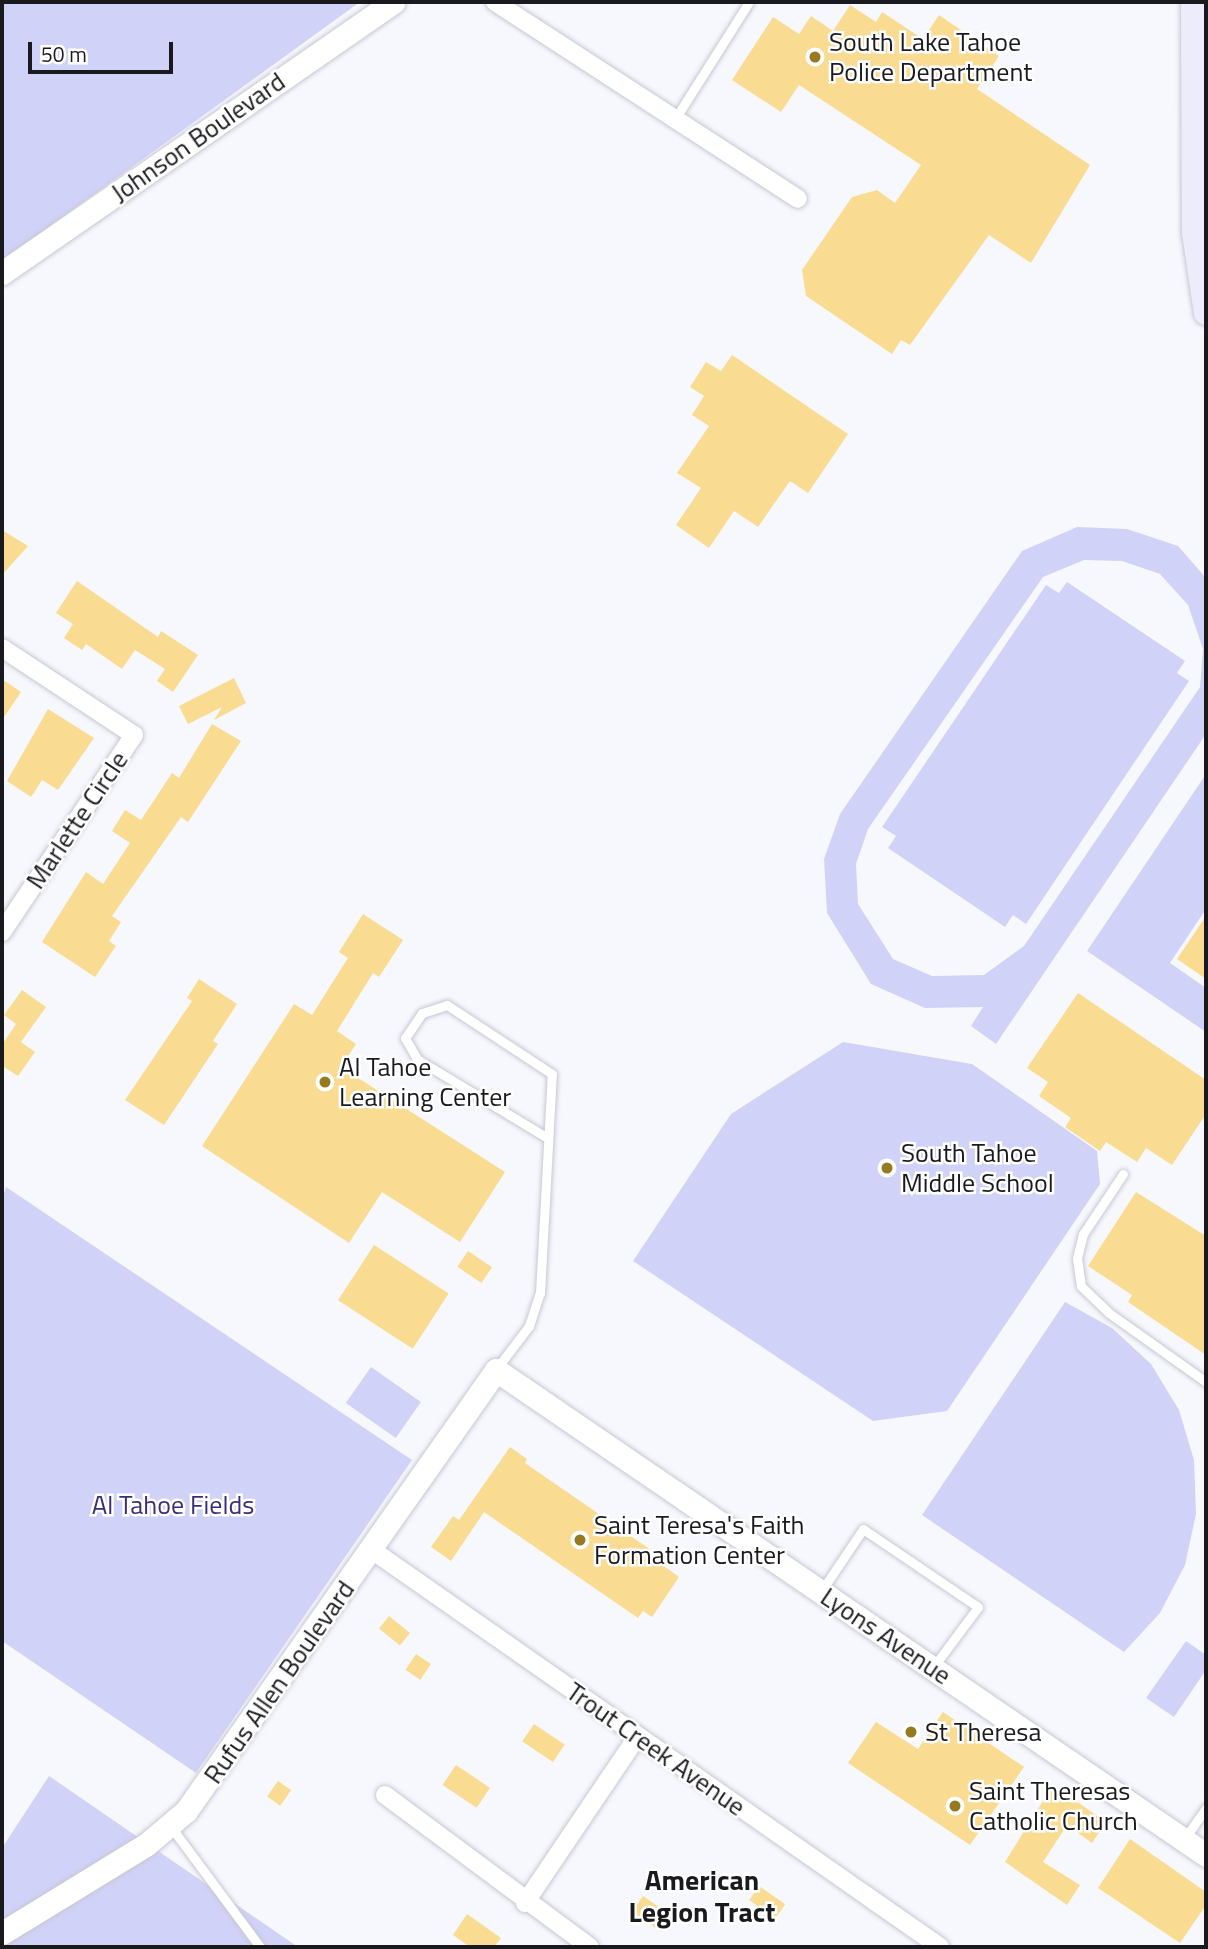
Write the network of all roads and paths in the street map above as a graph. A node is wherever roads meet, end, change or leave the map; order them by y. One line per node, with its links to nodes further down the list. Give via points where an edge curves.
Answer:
1 (393, 2): 8 (street, Johnson Boulevard)
2 (495, 2): 5 (street)
3 (749, 2): 5 (lane)
4 (1194, 2): 6 (main road)
5 (675, 119): 7 (street)
6 (1200, 175): 9 (main road, via 1195,244)
7 (798, 199)
8 (2, 273)
9 (1206, 313)
10 (2, 648): 11 (street, Marlette Circle, via 134,735)
11 (2, 932)
12 (546, 1136): 12 (lane, via 552,1074 447,1005 422,1013 405,1038 417,1059); 14 (lane, via 540,1293 529,1326)
13 (1123, 1174): 15 (lane, via 1083,1234 1077,1258 1081,1286 1109,1313)
14 (496, 1370): 16 (street, Rufus Allen Boulevard); 17 (street, Lyons Avenue)
15 (1206, 1382)
16 (372, 1550): 19 (street, Trout Creek Avenue); 22 (street, Rufus Allen Boulevard, via 202,1792)
17 (821, 1591): 18 (street, Lyons Avenue); 18 (lane, via 863,1529 978,1607)
18 (933, 1668): 23 (street, Lyons Avenue)
19 (637, 1737): 25 (street); 29 (street, Trout Creek Avenue)
20 (386, 1796): 25 (street)
21 (1206, 1808): 23 (lane)
22 (170, 1826): 26 (street, Rufus Allen Boulevard); 27 (lane)
23 (1184, 1839): 24 (street, Lyons Avenue)
24 (1206, 1855)
25 (525, 1903): 28 (street)
26 (2, 1933)
27 (260, 1947)
28 (590, 1947)
29 (940, 1947)

